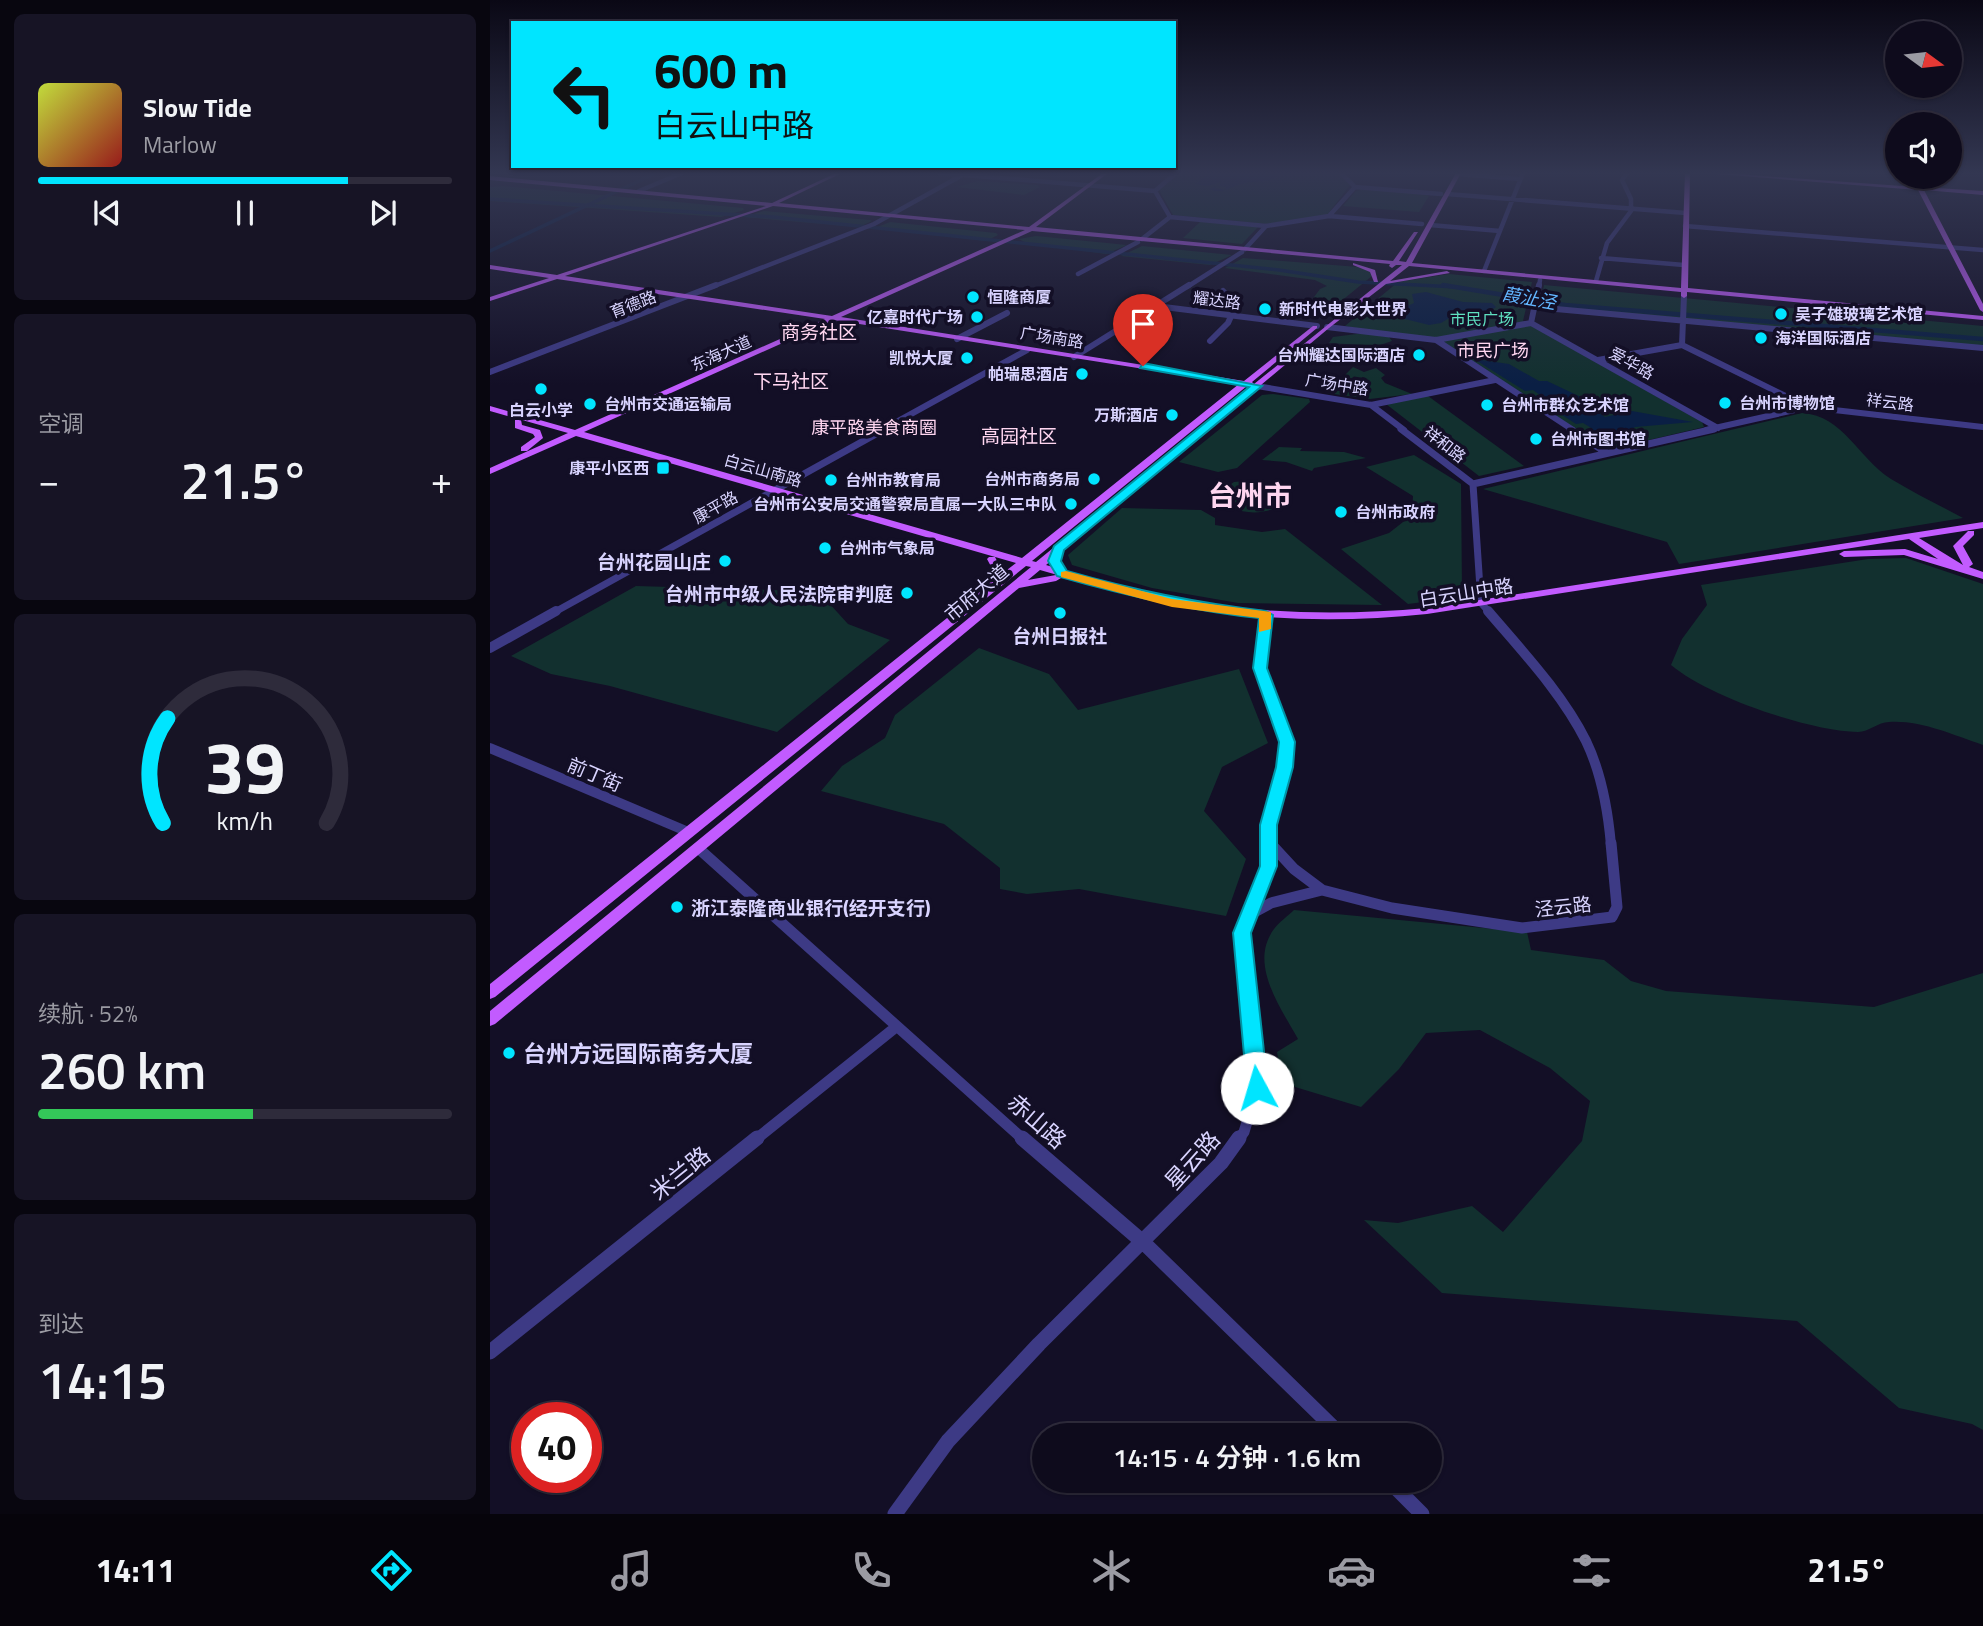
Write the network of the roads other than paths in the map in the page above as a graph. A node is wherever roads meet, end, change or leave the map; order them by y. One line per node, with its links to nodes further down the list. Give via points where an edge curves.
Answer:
1 (654, 244): 31 (main road)
2 (823, 244): 38 (street, 育德路)
3 (993, 244): 48 (main road, 东海大道)
4 (1134, 244): 30 (street)
5 (1170, 244): 18 (main road)
6 (1170, 244): 18 (main road)
7 (1249, 244): 18 (street)
8 (1409, 244): 15 (main road, 市府大道)
9 (1419, 244): 17 (main road, 市府大道)
10 (1495, 244): 28 (street)
11 (1608, 244): 20 (street)
12 (1685, 244): 24 (main road)
13 (1900, 244): 16 (street)
14 (1951, 244): 16 (main road)
15 (1407, 247): 22 (main road); 23 (main road, 市府大道)
16 (1953, 248): 19 (street); 39 (main road)
17 (1416, 249): 25 (main road, 市府大道); 27 (main road)
18 (1243, 250): 21 (main road); 22 (main road); 22 (main road); 41 (street)
19 (1983, 250)
20 (1601, 258): 24 (street); 33 (street)
21 (1348, 260): 22 (main road); 23 (main road)
22 (1364, 262): 34 (main road)
23 (1395, 265): 25 (main road); 34 (main road, 市府大道)
24 (1685, 265): 36 (main road)
25 (1406, 266): 29 (main road); 34 (main road, 市府大道)
26 (490, 269): 31 (main road, 广场南路)
27 (1442, 269): 28 (main road); 29 (main road); 32 (main road); 34 (main road)
28 (1485, 270): 29 (main road); 33 (main road)
29 (1461, 271): 32 (main road)
30 (1079, 274)
31 (550, 278): 37 (main road); 38 (main road, 广场南路)
32 (1540, 281): 36 (main road); 40 (street)
33 (1596, 281): 36 (main road)
34 (1382, 282): 52 (main road, 市府大道); 53 (main road, 市府大道)
35 (1223, 291): 45 (street, via 1236,305)
36 (1684, 292): 44 (main road); 46 (street); 47 (main road); 51 (main road)
37 (490, 297)
38 (682, 298): 48 (main road, 广场南路); 63 (street, 育德路)
39 (1981, 299): 42 (main road); 44 (main road, via 1976,313)
40 (1535, 303): 46 (street); 50 (street)
41 (1156, 306): 45 (street, 耀达路); 61 (street)
42 (1983, 310)
43 (1007, 313): 55 (street)
44 (1964, 314): 47 (main road)
45 (1233, 316): 52 (street, 耀达路); 57 (street)
46 (1683, 316): 58 (street); 59 (street)
47 (1949, 316): 49 (main road); 51 (main road)
48 (826, 319): 55 (main road, 广场南路); 70 (main road, 东海大道); 74 (main road, 东海大道)
49 (1983, 319)
50 (1531, 323): 56 (street); 62 (street, 爱华路)
51 (1968, 323): 54 (main road)
52 (1317, 326): 65 (main road, 市府大道)
53 (1327, 327): 56 (street); 66 (main road, 市府大道)
54 (1983, 327)
55 (959, 338): 60 (main road, 广场南路); 61 (main road, 广场南路)
56 (1436, 340): 64 (street)
57 (1210, 341)
58 (1682, 345): 62 (street); 68 (street, 祥云路)
59 (1983, 348)
60 (1027, 350): 61 (main road, 广场南路); 81 (street, 康平路)
61 (1075, 356): 65 (main road, 广场南路)
62 (1598, 360): 73 (street, 爱华路)
63 (490, 372)
64 (1495, 380): 67 (street, 广场中路); 77 (street)
65 (1243, 384): 66 (main road, 广场南路); 86 (main road, 市府大道)
66 (1257, 386): 67 (street, 广场中路); 86 (main road, 市府大道)
67 (1371, 405): 80 (street, 祥和路)
68 (1808, 407): 72 (street, 祥云路); 73 (street)
69 (490, 411): 71 (main road, 白云山南路); 74 (main road, 白云山南路)
70 (614, 416): 74 (main road, 东海大道); 76 (main road, via 601,429 604,436)
71 (518, 422): 74 (main road, 白云山南路); 75 (main road, via 518,426 537,432 539,438)
72 (1983, 427)
73 (1718, 428): 77 (street)
74 (567, 433): 75 (main road, 东海大道); 76 (main road, 白云山南路); 79 (main road, 东海大道); 81 (main road, 白云山南路)
75 (524, 449): 78 (main road, 东海大道)
76 (638, 450): 81 (main road, 白云山南路)
77 (1607, 453): 80 (street)
78 (490, 464)
79 (490, 471)
80 (1473, 484): 96 (street, 祥和路)
81 (772, 491): 87 (main road, 白云山南路); 98 (street, 康平路)
82 (1983, 525): 85 (main road)
83 (1983, 531): 84 (main road)
84 (1971, 533): 85 (main road); 90 (main road, via 1958,546)
85 (1919, 539): 88 (main road, 白云山中路); 90 (main road); 96 (main road, 白云山中路)
86 (1053, 547): 87 (main road); 89 (main road, 市府大道); 92 (main road)
87 (989, 555): 89 (main road, 白云山南路); 94 (main road, via 999,572)
88 (1826, 555): 90 (main road, via 1905,552); 96 (main road, 白云山中路)
89 (1029, 567): 92 (main road, 白云山中路); 94 (main road, 市府大道); 95 (main road, 市府大道)
90 (1966, 567): 91 (main road); 93 (main road)
91 (1983, 571)
92 (1059, 575): 95 (main road); 97 (main road, 白云山中路, via 1166,606)
93 (1983, 576)
94 (990, 590): 100 (main road, 市府大道)
95 (1008, 590): 102 (main road, 市府大道)
96 (1483, 605): 97 (main road, 白云山中路, via 1391,621); 103 (street, 泾云路, via 1540,672 1586,741 1602,784 1613,842 1617,906 1612,917 1522,928 1392,908)
97 (1266, 617): 101 (street, 星云路, via 1262,680 1287,742 1268,825)
98 (490, 648)
99 (490, 748): 100 (street, 前丁街)
100 (687, 831): 105 (main road, 市府大道)
101 (1269, 842): 103 (street, 泾云路); 104 (street, 星云路, via 1268,866)
102 (698, 848): 106 (main road, 市府大道); 107 (street, 赤山路)
103 (1322, 890): 104 (street, via 1299,893)
104 (1249, 915): 108 (street, 星云路, via 1242,933 1257,1088 1244,1132 1221,1163)
105 (490, 993)
106 (490, 1020)
107 (896, 1027): 108 (street, 赤山路); 109 (street, 米兰路)
108 (1144, 1243): 110 (street, 赤山路); 112 (street, 星云路, via 948,1440)
109 (490, 1352)
110 (1329, 1423)
111 (1401, 1493): 113 (street)
112 (895, 1514)
113 (1422, 1514)

